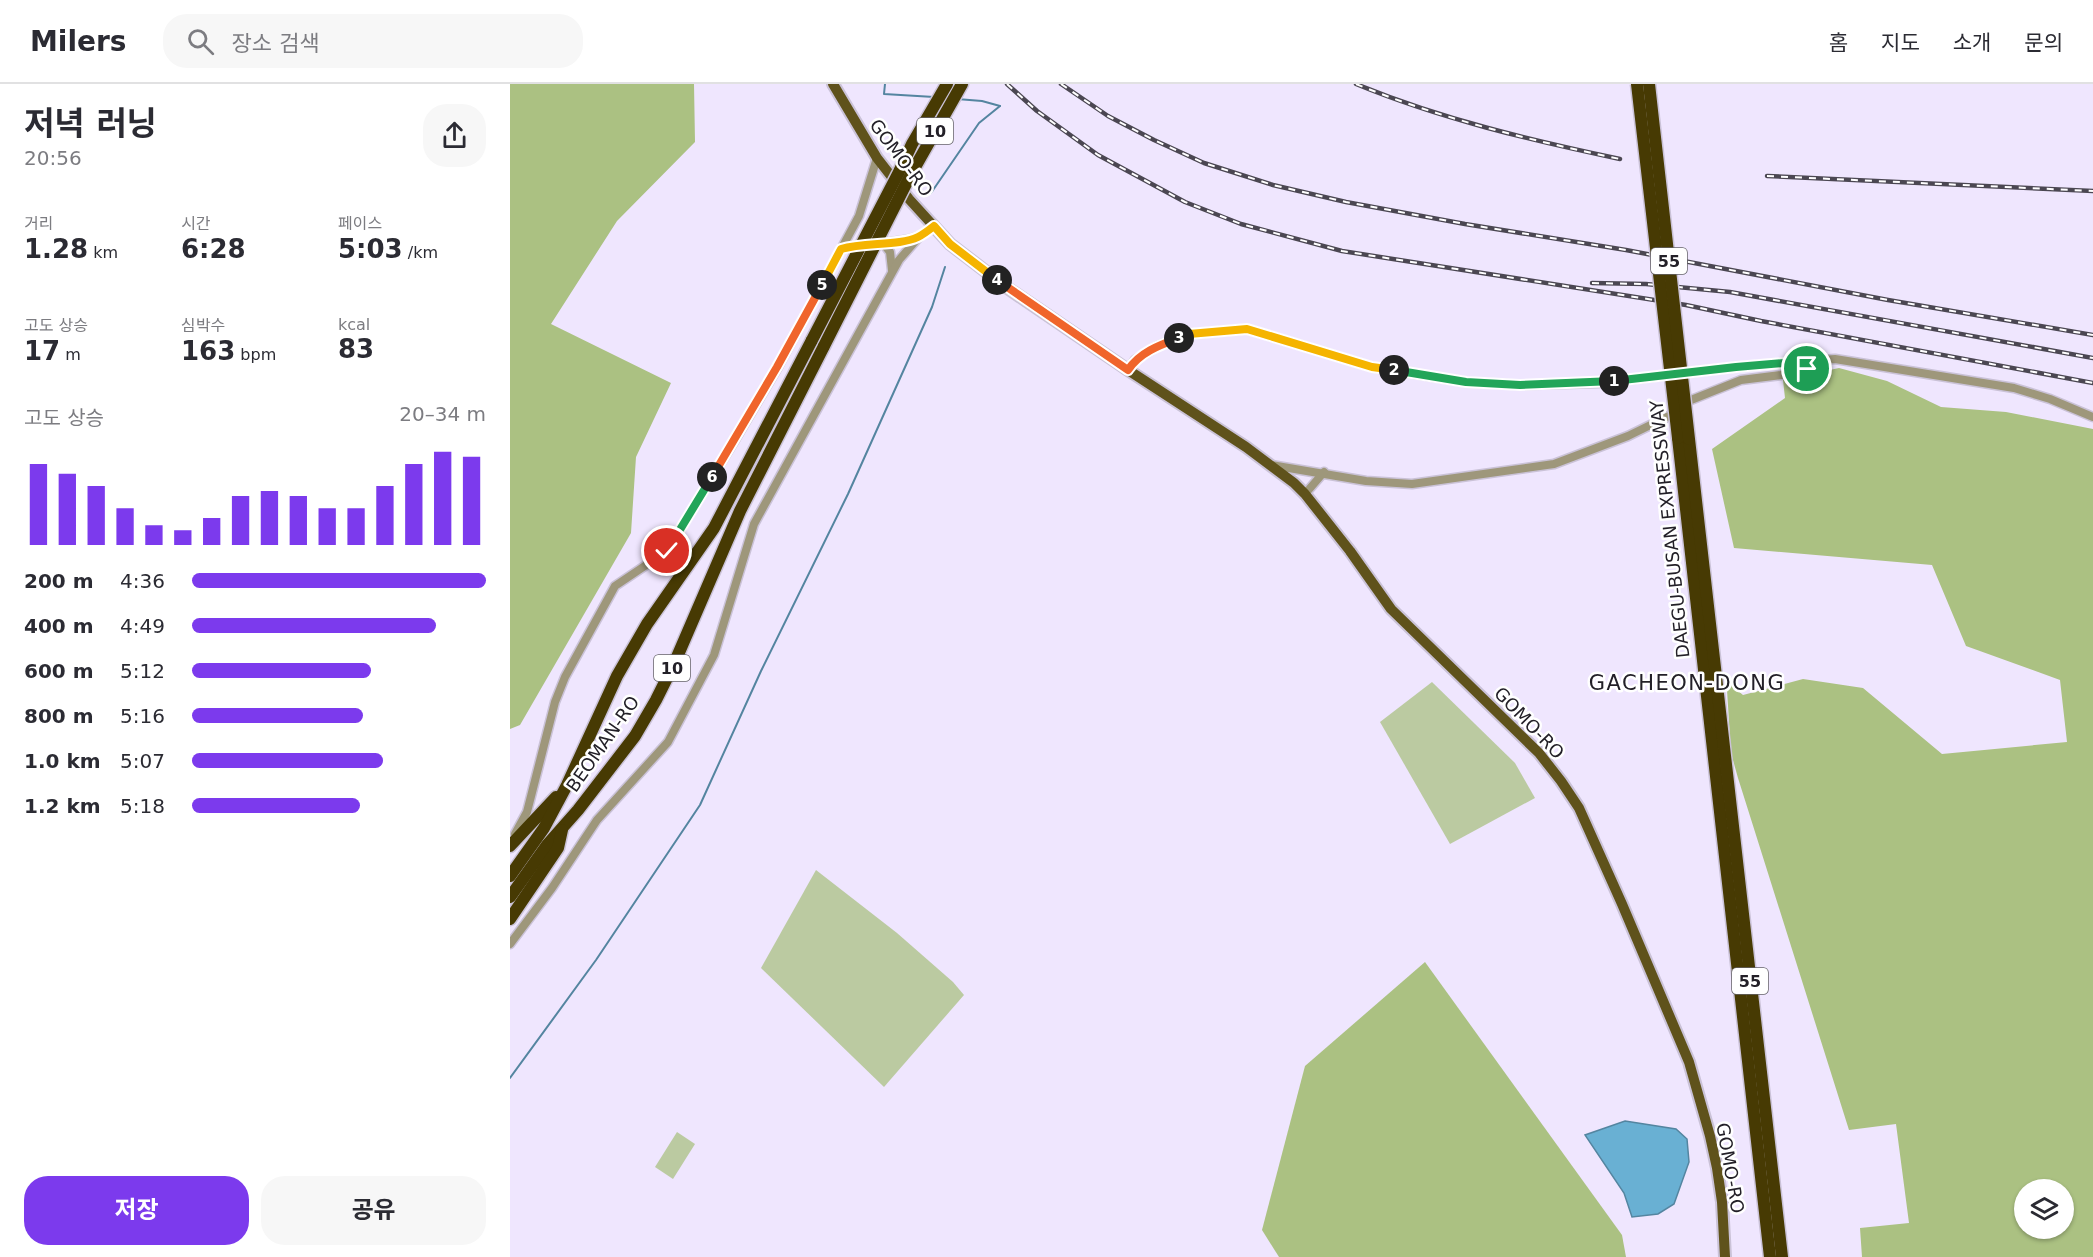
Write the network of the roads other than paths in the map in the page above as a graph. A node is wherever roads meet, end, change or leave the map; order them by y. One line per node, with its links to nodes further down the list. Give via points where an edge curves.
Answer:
1 (833, 84): 6 (main road, GOMO-RO)
2 (948, 84): 20 (highway, BEOMAN-RO / 10, bridge, via 912,144 714,528 647,624 617,676)
3 (962, 84): 21 (highway, BEOMAN-RO / 10, bridge, via 740,511 656,700 635,736)
4 (1637, 84): 15 (highway, DAEGU-BUSAN EXPRESSWAY / 55, bridge)
5 (1649, 84): 15 (highway, DAEGU-BUSAN EXPRESSWAY / 55, bridge)
6 (877, 158): 7 (main road, GOMO-RO); 10 (street, via 859,216)
7 (934, 226): 8 (street); 13 (main road, GOMO-RO, via 950,244 1006,287)
8 (919, 237): 9 (street); 11 (street)
9 (882, 242): 10 (street); 11 (street, via 890,252)
10 (841, 249): 22 (street, via 772,376 667,551 615,586 565,677 527,812)
11 (892, 271): 26 (street, via 753,524 714,655 668,742 597,820)
12 (1820, 360): 13 (street, via 1598,382 1520,385 1466,382 1372,367 1247,329 1189,334 1158,346 1135,360); 14 (street, via 1893,367 2014,388); 17 (street, via 1807,369 1741,380 1698,396 1681,404 1675,413 1628,436 1554,464 1412,484 1366,481)
13 (1128, 370): 16 (main road, GOMO-RO)
14 (2093, 417)
15 (1683, 439): 19 (highway, DAEGU-BUSAN EXPRESSWAY / 55)
16 (1271, 465): 17 (street); 18 (main road, GOMO-RO)
17 (1324, 472): 18 (street)
18 (1305, 494): 27 (main road, GOMO-RO, via 1390,609 1539,753 1579,808 1689,1062 1717,1168)
19 (1714, 706): 28 (highway, DAEGU-BUSAN EXPRESSWAY / 55); 29 (highway, DAEGU-BUSAN EXPRESSWAY / 55)
20 (567, 785): 22 (highway); 23 (highway, BEOMAN-RO / 10, via 544,828)
21 (563, 827): 24 (highway, BEOMAN-RO / 10); 25 (highway, via 558,848)
22 (510, 844)
23 (510, 876)
24 (510, 897)
25 (510, 919)
26 (510, 944)
27 (1725, 1257)
28 (1770, 1257)
29 (1782, 1257)

